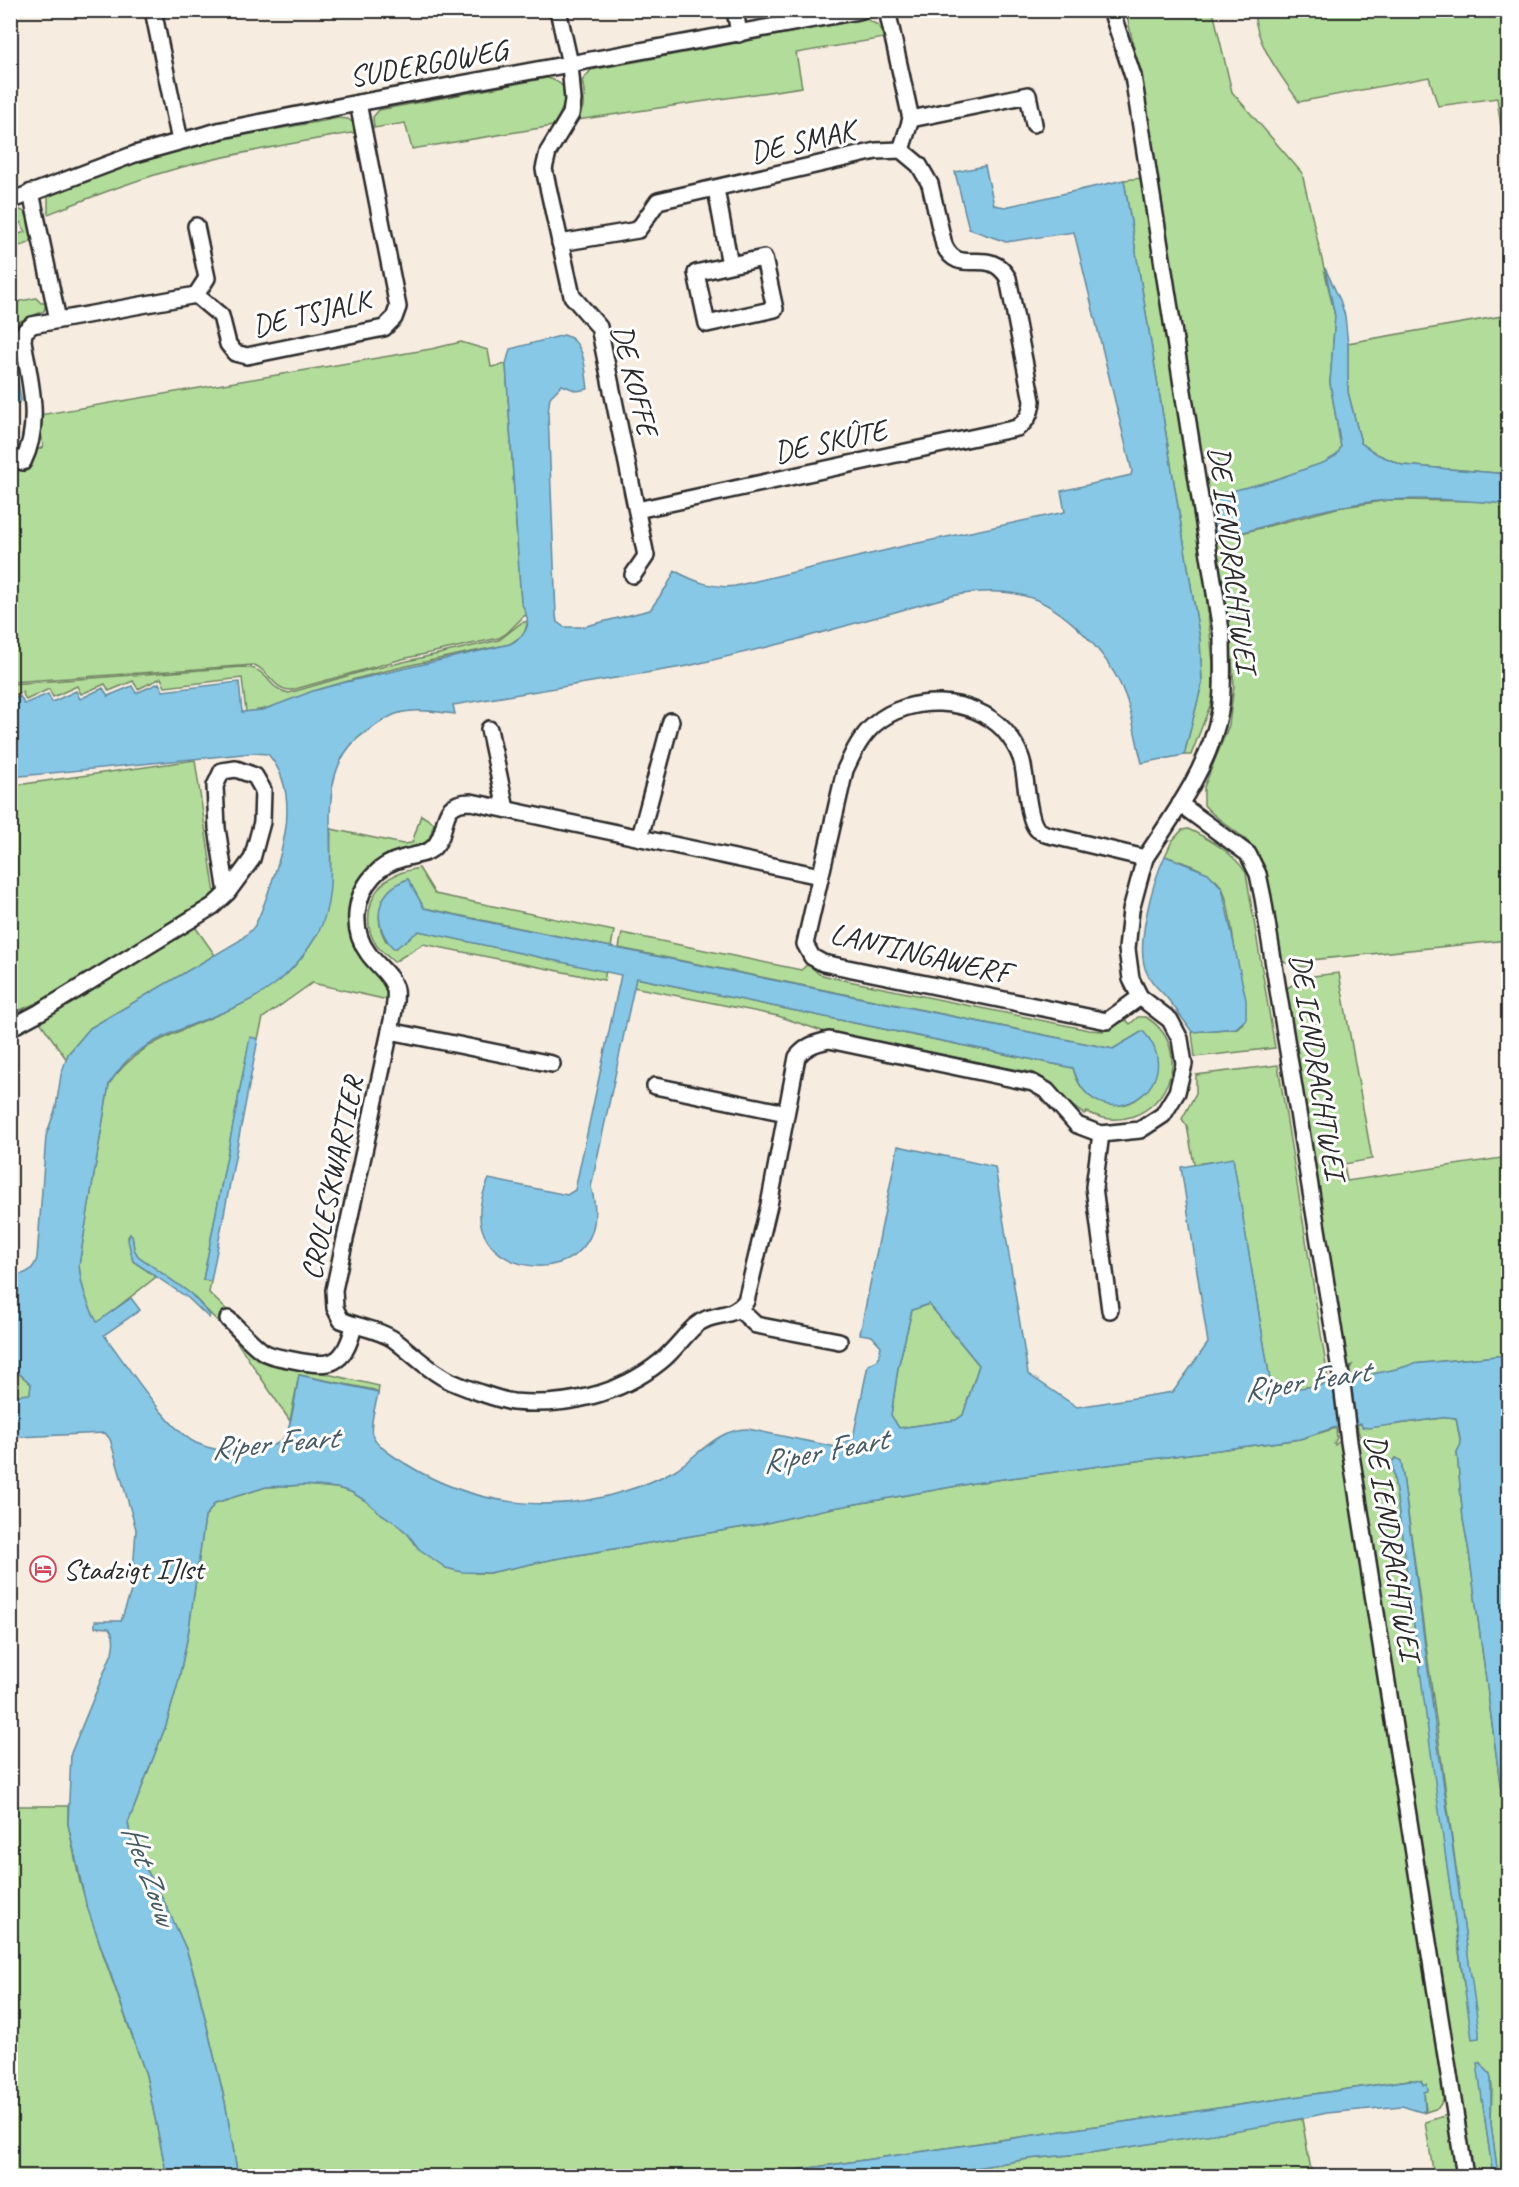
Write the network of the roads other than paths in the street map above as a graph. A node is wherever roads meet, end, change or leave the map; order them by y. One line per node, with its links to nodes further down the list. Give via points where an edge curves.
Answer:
1 (153, 10): 12 (street)
2 (558, 10): 8 (street, DE KOFFE)
3 (735, 10): 7 (street)
4 (863, 10): 7 (street, SUDERGOWEG)
5 (887, 10): 10 (street)
6 (1112, 10): 27 (street, DE IENDRACHTWEI, via 1133,76 1222,637 1220,712 1200,769)
7 (739, 34): 8 (street, SUDERGOWEG)
8 (570, 64): 9 (street, SUDERGOWEG); 18 (street, DE KOFFE, via 571,114 548,152 544,169)
9 (358, 103): 12 (street, SUDERGOWEG); 20 (street, DE TSJALK, via 398,307 394,318 384,328 247,356 235,353 228,344 221,316)
10 (910, 119): 11 (street, via 1028,95); 13 (street)
11 (1034, 124)
12 (180, 141): 15 (street, SUDERGOWEG)
13 (901, 150): 14 (street, DE SMAK, via 876,151); 23 (street, DE SKÛTE, via 919,165 930,184 947,254 966,263 987,261 1002,269 1008,278 1032,401 1024,424)
14 (716, 189): 18 (street, DE SMAK, via 658,201 638,230); 19 (street, DE SMAK)
15 (31, 192): 16 (street, SUDERGOWEG); 21 (street)
16 (10, 201)
17 (196, 226): 20 (street, via 207,278)
18 (560, 243): 23 (street, DE KOFFE, via 572,296 599,327)
19 (730, 265): 19 (street, via 696,273 707,324 775,309 764,258)
20 (196, 295): 21 (street)
21 (58, 320): 22 (street, via 24,332 34,407 29,450)
22 (22, 462)
23 (637, 510): 24 (street, DE KOFFE, via 646,556)
24 (633, 575)
25 (671, 722): 29 (street)
26 (489, 729): 28 (street)
27 (1180, 804): 30 (street); 45 (street, DE IENDRACHTWEI, via 1248,854 1258,874 1263,898)
28 (506, 809): 29 (street, CROLESKWARTIER); 35 (street, CROLESKWARTIER, via 471,802 455,805 434,848 388,864 365,886 357,909 358,933 368,954 396,990)
29 (640, 837): 31 (street, CROLESKWARTIER)
30 (1145, 858): 31 (street, LANTINGAWERF, via 1044,834 1032,819 1021,757 1004,731 984,714 953,703 922,704 897,710 875,724 857,744 845,770); 33 (street, via 1131,910 1127,949 1131,979)
31 (820, 876): 33 (street, LANTINGAWERF, via 805,944 812,957 823,963 1107,1021)
32 (227, 893): 32 (street, via 252,859 262,822 263,790 255,776 236,769 222,771 215,786); 34 (street, via 213,906)
33 (1140, 997): 39 (street, via 1170,1020 1180,1039 1184,1064 1177,1092 1163,1115 1140,1130)
34 (10, 1028)
35 (390, 1031): 36 (street); 43 (street, CROLESKWARTIER, via 334,1290 335,1308 341,1320)
36 (552, 1064)
37 (655, 1086): 38 (street)
38 (786, 1113): 39 (street, via 797,1057 805,1047 829,1040 1033,1083 1047,1091 1077,1125); 40 (street, via 749,1293)
39 (1101, 1134): 41 (street, via 1094,1187)
40 (739, 1309): 43 (street, CROLESKWARTIER, via 697,1324 660,1362 616,1388 561,1402 511,1402 451,1382 392,1339); 44 (street, via 756,1325)
41 (1110, 1310)
42 (228, 1318): 43 (street, via 270,1355 319,1365 335,1361 345,1352)
43 (354, 1326)
44 (839, 1341)
45 (1465, 2176)

